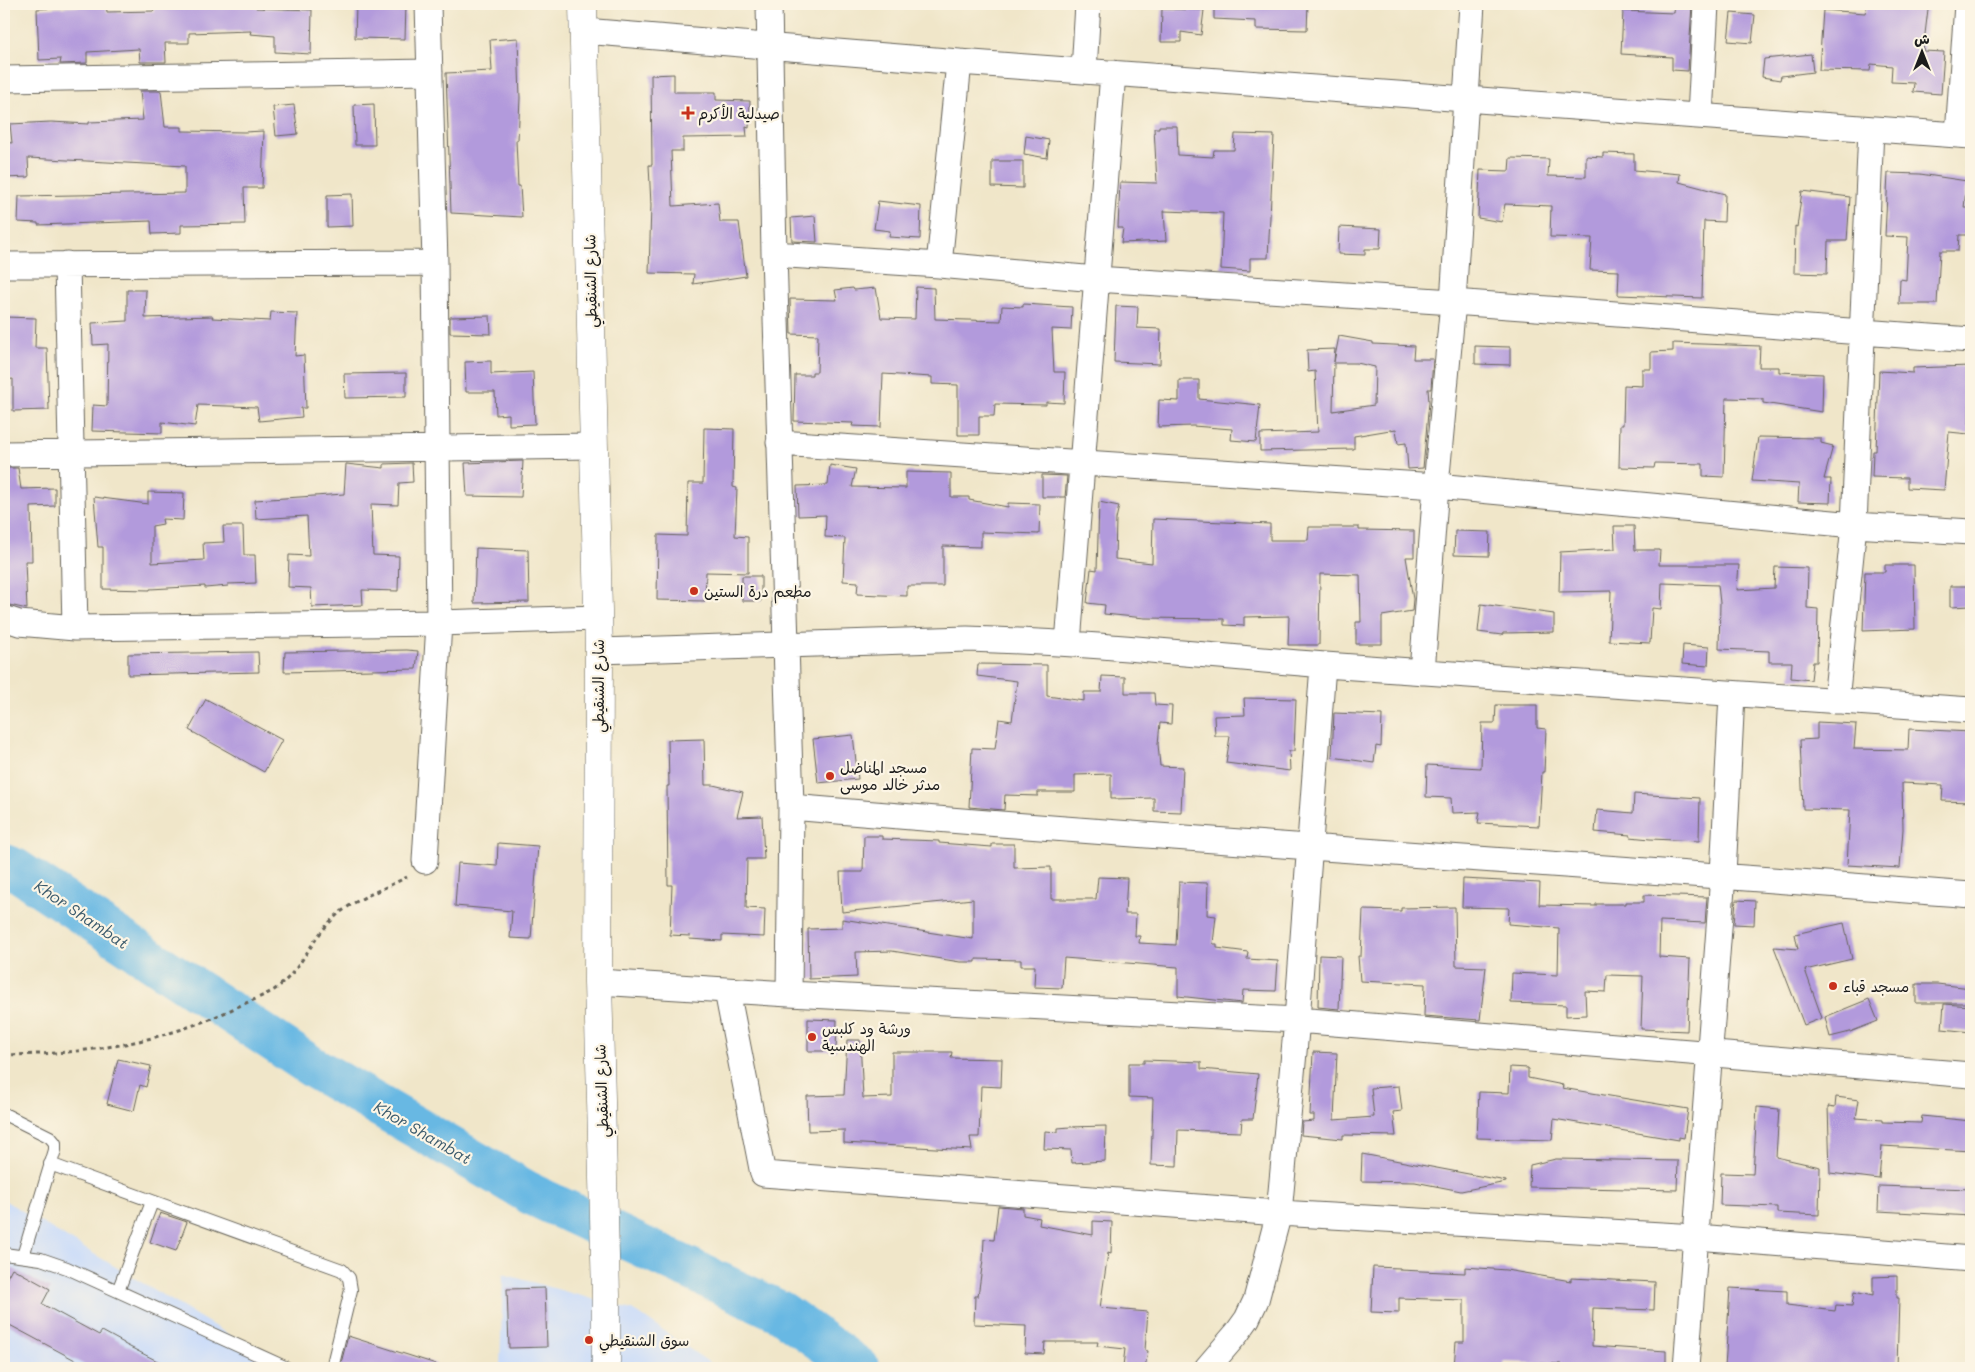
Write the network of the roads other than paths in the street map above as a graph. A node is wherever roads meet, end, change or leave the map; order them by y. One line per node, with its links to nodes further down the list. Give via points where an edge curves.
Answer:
1 (428, 4): 12 (street)
2 (583, 4): 8 (street, شارع الشنقيطي)
3 (769, 4): 9 (street)
4 (1088, 4): 11 (street)
5 (1472, 4): 15 (street)
6 (1706, 4): 16 (street)
7 (1967, 4): 18 (street)
8 (584, 31): 9 (street); 29 (street, شارع الشنقيطي)
9 (769, 47): 10 (street); 19 (street)
10 (958, 62): 11 (street); 23 (street)
11 (1084, 71): 13 (street)
12 (430, 72): 14 (street); 20 (street)
13 (1113, 73): 15 (street); 24 (street)
14 (4, 79)
15 (1466, 99): 16 (street); 25 (street)
16 (1700, 116): 17 (street)
17 (1872, 129): 18 (street); 26 (street)
18 (1965, 135)
19 (774, 254): 23 (street); 28 (street)
20 (435, 263): 22 (street); 30 (street)
21 (4, 264): 22 (street)
22 (67, 264): 31 (street)
23 (939, 266): 24 (street)
24 (1096, 280): 25 (street); 33 (street)
25 (1453, 302): 26 (street); 34 (street)
26 (1862, 332): 27 (street); 35 (street)
27 (1971, 340)
28 (779, 443): 33 (street); 42 (street)
29 (594, 446): 30 (street); 38 (street, شارع الشنقيطي)
30 (437, 447): 31 (street); 39 (street)
31 (72, 453): 32 (street); 40 (street)
32 (4, 454)
33 (1083, 464): 34 (street); 41 (street)
34 (1436, 486): 35 (street); 45 (street)
35 (1854, 525): 36 (street); 47 (street)
36 (1971, 532)
37 (4, 618): 40 (street, via 19,623)
38 (598, 618): 39 (street); 43 (street, شارع الشنقيطي)
39 (439, 623): 40 (street); 51 (street)
40 (75, 628)
41 (1068, 643): 42 (street, via 967,639); 44 (street)
42 (786, 645): 43 (street); 49 (street)
43 (599, 651): 54 (street, شارع الشنقيطي)
44 (1323, 665): 45 (street); 50 (street)
45 (1422, 672): 46 (street)
46 (1732, 694): 47 (street); 52 (street)
47 (1836, 701): 48 (street)
48 (1971, 710)
49 (791, 807): 50 (street); 56 (street)
50 (1310, 848): 52 (street); 57 (street)
51 (425, 861)
52 (1723, 875): 53 (street); 58 (street)
53 (1971, 895)
54 (598, 982): 55 (street); 71 (street, شارع الشنقيطي)
55 (727, 991): 56 (street); 63 (street, via 763,1174)
56 (789, 994): 57 (street)
57 (1297, 1020): 58 (street); 63 (street)
58 (1710, 1054): 59 (street); 64 (street)
59 (1971, 1075)
60 (4, 1114): 61 (lane, via 50,1137 55,1143)
61 (50, 1164): 62 (lane); 66 (lane)
62 (152, 1202): 68 (lane); 70 (lane, via 342,1270 349,1278 351,1290)
63 (1279, 1213): 64 (street); 72 (street, via 1256,1300 1237,1333)
64 (1697, 1237): 67 (street); 73 (street)
65 (4, 1254): 66 (lane)
66 (23, 1256): 68 (lane, via 67,1268)
67 (1971, 1259)
68 (118, 1291): 69 (lane)
69 (287, 1368)
70 (332, 1368)
71 (606, 1368)
72 (1207, 1368)
73 (1686, 1368)

